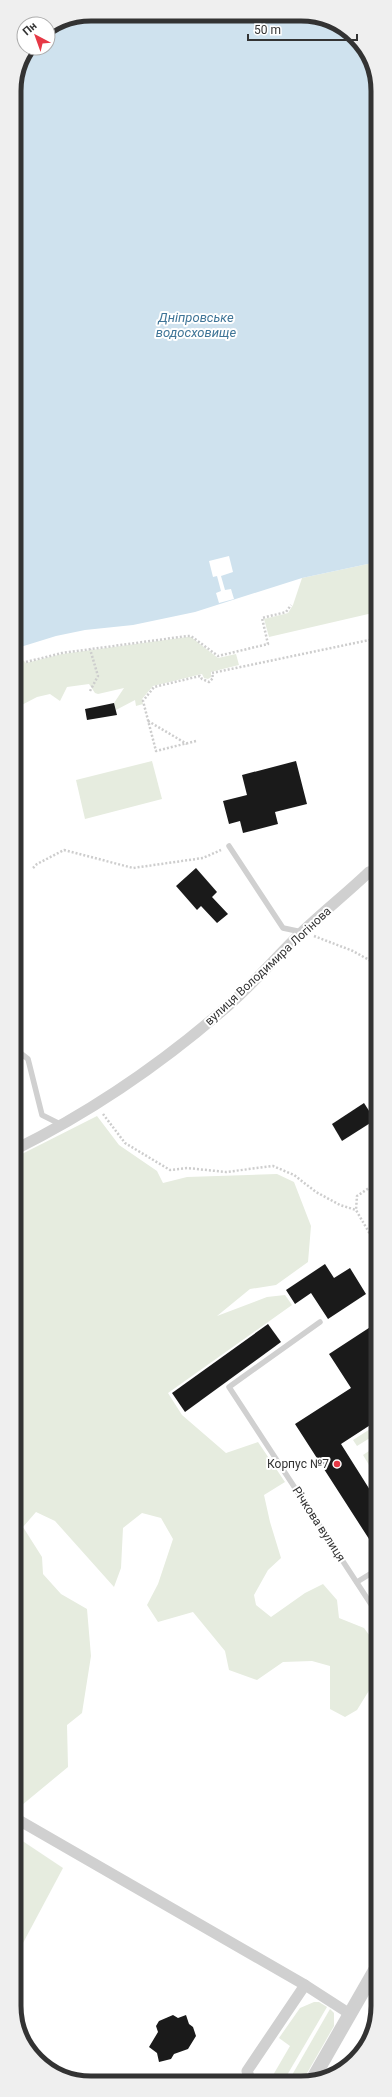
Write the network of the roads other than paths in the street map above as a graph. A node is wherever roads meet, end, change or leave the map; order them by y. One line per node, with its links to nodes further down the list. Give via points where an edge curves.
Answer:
1 (229, 846): 3 (lane, via 283,928)
2 (371, 871): 3 (street, вулиця Володимира Логінова)
3 (302, 932): 5 (street, вулиця Володимира Логінова, via 230,1004 152,1067)
4 (21, 1054): 5 (lane, via 28,1059 42,1115)
5 (63, 1126): 6 (street, вулиця Володимира Логінова)
6 (21, 1147)
7 (320, 1322): 9 (lane, Річкова вулиця, via 229,1387)
8 (371, 1573): 9 (lane)
9 (357, 1582): 10 (lane, Річкова вулиця)
10 (371, 1604)
11 (21, 1821): 13 (street)
12 (371, 1977): 14 (street)
13 (305, 1985): 14 (street); 16 (street, via 247,2071)
14 (350, 2014): 15 (street)
15 (315, 2074)
16 (249, 2076)

